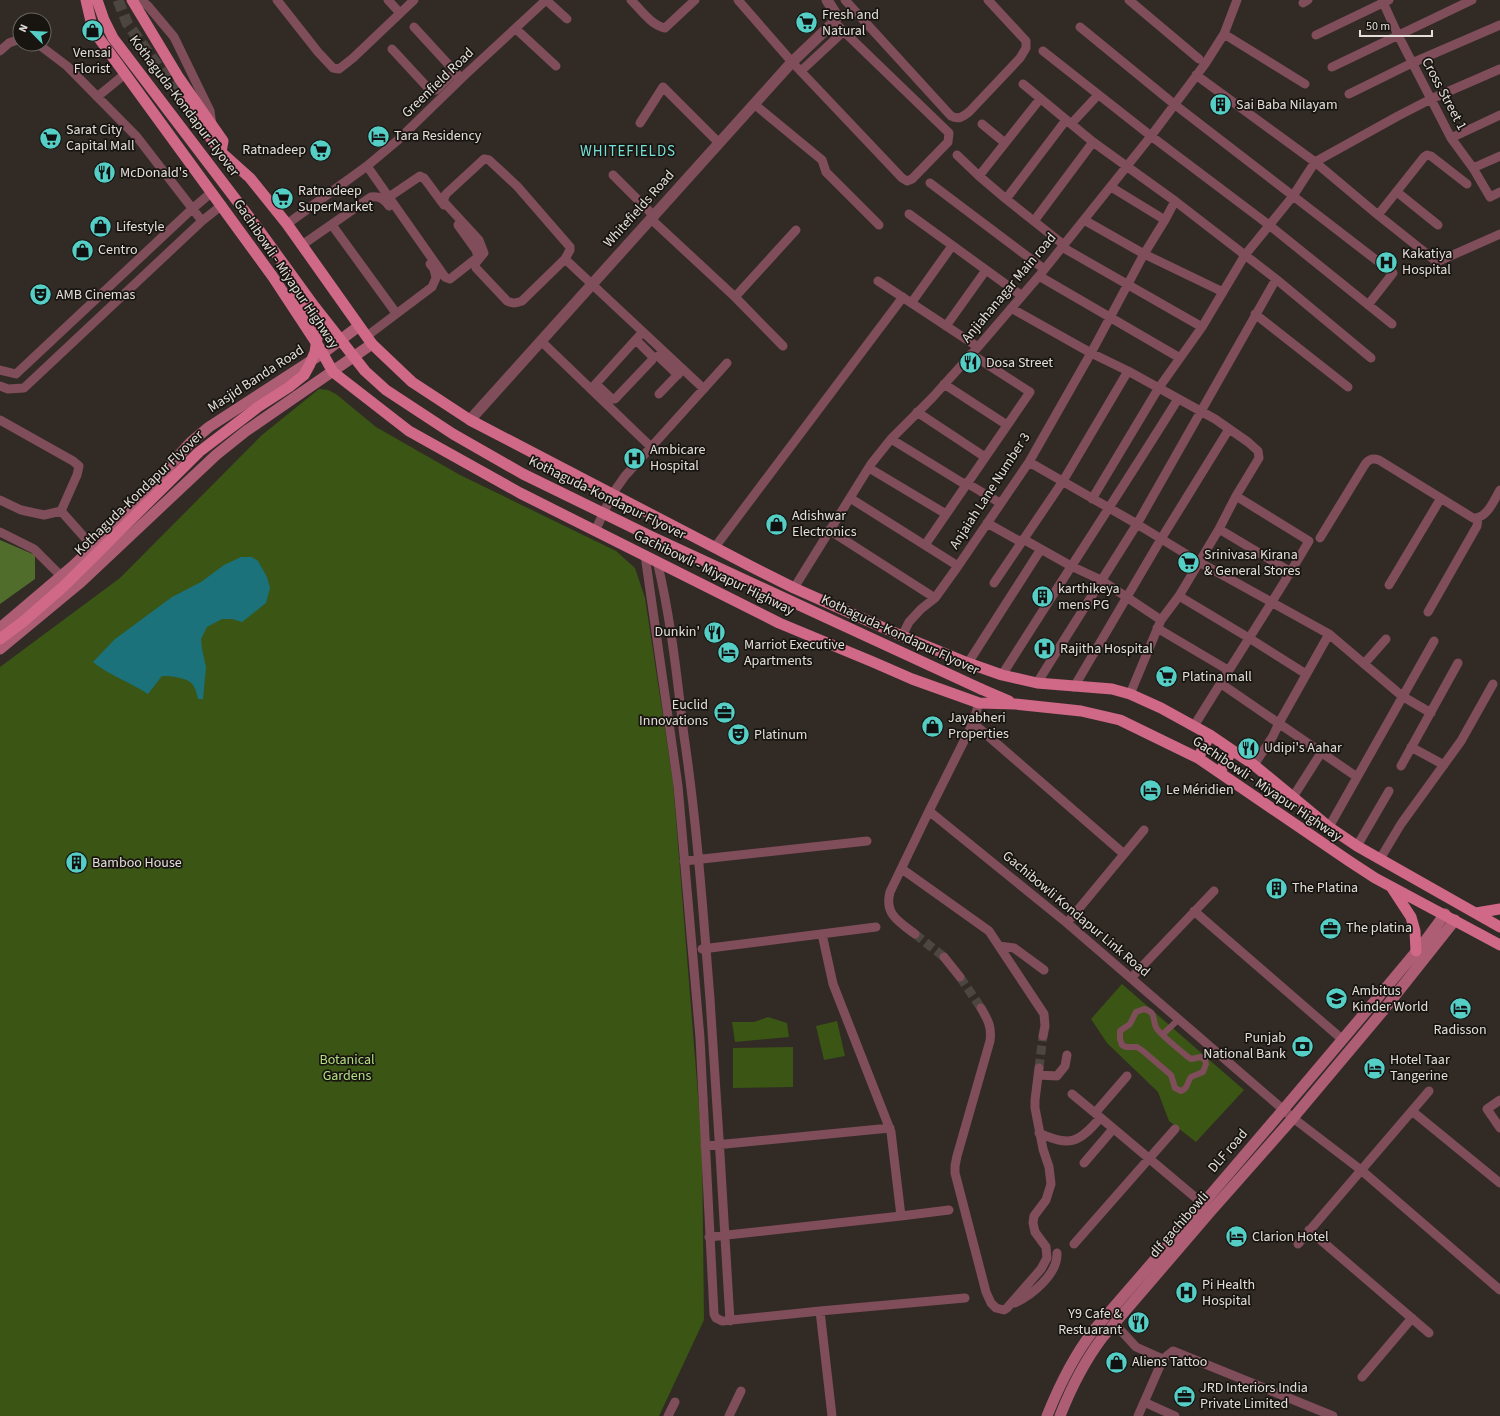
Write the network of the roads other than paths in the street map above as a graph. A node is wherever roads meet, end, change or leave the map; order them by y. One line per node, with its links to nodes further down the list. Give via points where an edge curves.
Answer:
1 (86, 0): 42 (main road, Gachibowli - Miyapur Highway, via 93,30)
2 (98, 0): 98 (main road, Kothaguda-Kondapur Flyover, via 113,38)
3 (132, 0): 59 (main road, via 179,78)
4 (141, 0): 59 (street, via 174,37 210,111)
5 (277, 0): 19 (street, via 318,52 333,68 339,69)
6 (388, 0): 19 (street)
7 (414, 0): 19 (street)
8 (546, 0): 21 (street); 25 (street, Greenfield Road)
9 (632, 0): 10 (street, via 653,22 665,28)
10 (695, 0)
11 (738, 0): 36 (street)
12 (827, 0): 20 (street)
13 (988, 0): 18 (street, via 1026,41 1026,48 1024,54 962,118 951,116)
14 (1130, 0): 35 (street)
15 (1237, 0): 27 (street, Anjiahanagar Main road)
16 (1472, 0): 29 (street)
17 (1384, 1): 28 (street); 29 (street, Cross Street 1)
18 (846, 2): 20 (street)
19 (400, 13)
20 (835, 16): 26 (street); 36 (street, Whitefields Road)
21 (567, 19)
22 (1500, 25): 37 (street)
23 (414, 27): 44 (street)
24 (1080, 27): 54 (street)
25 (516, 28): 38 (street); 44 (street, Greenfield Road)
26 (844, 31): 41 (street); 41 (street, via 949,132 948,142 912,179 907,181 902,178)
27 (1224, 34): 43 (street, Anjiahanagar Main road); 46 (street)
28 (1316, 35)
29 (1398, 35): 37 (street, Cross Street 1); 39 (street)
30 (12, 42): 32 (street)
31 (392, 49): 44 (street, via 431,90 436,90)
32 (0, 51)
33 (1043, 51): 48 (street)
34 (49, 52): 49 (street, via 67,66)
35 (1199, 59)
36 (792, 62): 41 (street); 53 (street, Whitefields Road)
37 (1412, 63): 47 (street); 51 (street, Cross Street 1)
38 (556, 66)
39 (1332, 67)
40 (1500, 69): 51 (street)
41 (801, 71)
42 (125, 74): 49 (street); 77 (main road, Gachibowli - Miyapur Highway)
43 (1196, 75): 54 (street, Anjiahanagar Main road); 68 (street)
44 (455, 77): 69 (street, Greenfield Road, via 405,133)
45 (1023, 84): 50 (street)
46 (1305, 84)
47 (1349, 94)
48 (1098, 96): 57 (street); 60 (street)
49 (97, 97): 85 (street, via 137,137)
50 (1040, 99): 57 (street); 63 (street)
51 (1431, 100): 61 (street, Cross Street 1); 68 (street)
52 (183, 101): 65 (main road, Gachibowli - Miyapur Highway)
53 (754, 104): 64 (street, Whitefields Road); 96 (street, via 822,160 826,172)
54 (1174, 104): 60 (street, Anjiahanagar Main road); 80 (street)
55 (1500, 115): 61 (street)
56 (640, 122): 64 (street, via 663,87)
57 (1068, 122): 62 (street); 82 (street)
58 (982, 124): 63 (street)
59 (212, 126): 65 (main road, via 223,141)
60 (1150, 136): 70 (street, Anjiahanagar Main road); 97 (street)
61 (1451, 138): 71 (street, Cross Street 1)
62 (1093, 142): 70 (street); 92 (street)
63 (1005, 143): 73 (street)
64 (719, 144): 88 (street, Whitefields Road)
65 (221, 152): 93 (main road, Gachibowli - Miyapur Highway, via 250,178)
66 (957, 155): 73 (street)
67 (1500, 156): 71 (street)
68 (1315, 162): 80 (street); 87 (street)
69 (367, 166): 81 (street); 93 (street, Greenfield Road)
70 (1127, 167): 76 (street, Anjiahanagar Main road); 83 (street)
71 (1473, 168): 79 (street, Cross Street 1, via 1490,197)
72 (613, 176): 88 (street)
73 (978, 176): 82 (street)
74 (930, 183): 108 (street)
75 (1467, 184): 78 (street, via 1427,155)
76 (1111, 187): 89 (street, Anjiahanagar Main road); 90 (street)
77 (212, 192): 84 (main road, Gachibowli - Miyapur Highway); 85 (street)
78 (1397, 192): 87 (street); 94 (street)
79 (1500, 192)
80 (1293, 196): 97 (street); 118 (street, via 1393,273)
81 (389, 197): 81 (street, via 445,277 452,278 478,257 476,250 422,176)
82 (1006, 199): 92 (street)
83 (1175, 201): 90 (street, Anjaiah Lane Number 3); 105 (street)
84 (222, 205): 91 (street); 133 (main road, Gachibowli - Miyapur Highway, via 274,277)
85 (192, 209): 91 (street); 144 (street)
86 (909, 214): 102 (street)
87 (1378, 215): 100 (street, via 1437,262)
88 (652, 217): 111 (street, Whitefields Road); 115 (street)
89 (1084, 220): 103 (street, Anjiahanagar Main road); 104 (street)
90 (1165, 220): 104 (street, Anjaiah Lane Number 3)
91 (202, 221): 149 (street)
92 (1034, 221): 103 (street)
93 (287, 224): 101 (main road, Gachibowli - Miyapur Highway)
94 (1438, 224)
95 (332, 225): 101 (street); 120 (street); 120 (street, via 371,197 382,198 387,203 436,274 432,287)
96 (879, 225)
97 (1269, 225): 105 (street); 118 (street)
98 (256, 226): 214 (main road, Kothaguda-Kondapur Flyover, bridge, via 316,327 315,352 304,374 199,452 64,586); 231 (main road, Kothaguda-Kondapur Flyover, bridge, via 365,371 386,390 452,434 523,474 652,537)
99 (796, 230): 115 (street)
100 (1500, 234)
101 (302, 245): 124 (main road, Gachibowli - Miyapur Highway)
102 (952, 246): 107 (street); 117 (street)
103 (1063, 246): 108 (street, Anjiahanagar Main road); 112 (street)
104 (1144, 254): 112 (street, Anjaiah Lane Number 3); 113 (street)
105 (1245, 255): 109 (street); 113 (street)
106 (565, 259): 106 (street, via 570,250 569,245 517,186 489,160 484,159 443,198 444,204 481,243 484,253 475,264 476,268 513,304 522,301); 111 (street)
107 (986, 270): 114 (street); 125 (street)
108 (1042, 272): 114 (street, Anjiahanagar Main road); 122 (street)
109 (1276, 279): 121 (street); 138 (street)
110 (878, 281): 116 (street)
111 (592, 285): 127 (street); 130 (street, Whitefields Road)
112 (1129, 285): 122 (street, Anjaiah Lane Number 3); 126 (street)
113 (1223, 292): 126 (street)
114 (1022, 296): 119 (street, Anjiahanagar Main road)
115 (735, 297): 131 (street)
116 (903, 297): 117 (street); 191 (street)
117 (912, 302): 125 (street)
118 (1368, 305): 123 (street)
119 (1011, 308): 132 (street, Anjiahanagar Main road); 134 (street)
120 (396, 313): 128 (street)
121 (1255, 314): 148 (street); 155 (street)
122 (1111, 318): 134 (street, Anjaiah Lane Number 3); 137 (street)
123 (1392, 324)
124 (359, 326): 128 (main road, Gachibowli - Miyapur Highway); 133 (main road, Masjid Banda Road)
125 (946, 326): 132 (street)
126 (1202, 327): 137 (street)
127 (643, 332): 129 (street); 135 (street)
128 (370, 340): 143 (main road); 158 (main road, Gachibowli - Miyapur Highway, via 412,382)
129 (636, 340): 147 (street); 147 (street, via 652,356 652,360 615,399)
130 (541, 341): 147 (street); 158 (street, Whitefields Road)
131 (783, 346)
132 (978, 347): 136 (street, Anjiahanagar Main road)
133 (323, 353): 143 (main road, Gachibowli - Miyapur Highway); 190 (main road, Masjid Banda Road, via 200,434)
134 (1091, 353): 142 (street); 164 (street, Anjaiah Lane Number 3)
135 (661, 354): 141 (street); 154 (street)
136 (971, 354): 145 (street, Anjiahanagar Main road); 159 (street, via 1030,392)
137 (1180, 358): 151 (street)
138 (1371, 358)
139 (727, 364): 150 (street)
140 (0, 370): 144 (street)
141 (679, 371): 150 (street); 152 (street)
142 (1128, 371): 151 (street); 166 (street)
143 (333, 372): 183 (main road, Gachibowli - Miyapur Highway, via 409,431 520,493); 217 (main road, via 246,431 216,455 81,582)
144 (16, 374): 149 (street)
145 (944, 384): 156 (street, Anjiahanagar Main road); 159 (street)
146 (0, 386): 149 (street, via 8,389)
147 (593, 386): 154 (street)
148 (1348, 387)
149 (24, 388)
150 (704, 389): 162 (street)
151 (1158, 389): 153 (street); 173 (street)
152 (659, 394)
153 (1178, 399): 155 (street); 176 (street)
154 (610, 408): 162 (street)
155 (1200, 410): 160 (street); 181 (street)
156 (917, 412): 161 (street, Anjiahanagar Main road); 163 (street)
157 (0, 420): 177 (street, via 79,466)
158 (470, 420): 169 (main road, Gachibowli - Miyapur Highway)
159 (1008, 425): 163 (street)
160 (1229, 429): 170 (street, via 1259,453 1259,458); 187 (street)
161 (891, 439): 165 (street, Anjiahanagar Main road); 167 (street)
162 (651, 447): 169 (street)
163 (985, 457): 167 (street)
164 (1028, 462): 166 (street); 175 (street, Anjaiah Lane Number 3)
165 (869, 468): 171 (street, Anjiahanagar Main road); 178 (street)
166 (1063, 482): 173 (street); 188 (street)
167 (967, 484): 175 (street); 178 (street)
168 (1500, 490): 179 (street, via 1484,515)
169 (613, 493): 183 (street); 191 (main road, Gachibowli - Miyapur Highway)
170 (1236, 496): 182 (street); 198 (street, via 1309,541)
171 (850, 498): 184 (street, Anjiahanagar Main road); 189 (street)
172 (1441, 498): 179 (street, via 1473,518); 186 (street, via 1379,460 1369,460); 202 (street)
173 (1092, 499): 176 (street)
174 (0, 500): 177 (street, via 21,510 44,515)
175 (1000, 503): 180 (street, Anjaiah Lane Number 3)
176 (1110, 508): 181 (street); 197 (street)
177 (61, 511): 190 (street)
178 (946, 514): 189 (street)
179 (1478, 518): 208 (street, via 1478,526)
180 (988, 523): 188 (street); 196 (street, Anjaiah Lane Number 3)
181 (1137, 524): 187 (street); 200 (street)
182 (1219, 529): 195 (street); 198 (street)
183 (595, 530): 193 (main road, Gachibowli - Miyapur Highway)
184 (829, 530): 203 (street, Anjiahanagar Main road); 205 (street)
185 (0, 532): 199 (street, via 34,549)
186 (1320, 538)
187 (1161, 539): 195 (street); 206 (street)
188 (1022, 541): 192 (street); 201 (street)
189 (925, 545): 196 (street)
190 (93, 547): 199 (main road, Masjid Banda Road)
191 (715, 547): 203 (main road, Gachibowli - Miyapur Highway)
192 (1041, 549): 197 (street); 218 (street)
193 (645, 555): 194 (main road, Gachibowli - Miyapur Highway); 256 (street, via 677,781)
194 (657, 561): 230 (main road, Gachibowli - Miyapur Highway, via 780,623 912,679); 254 (street, via 679,693)
195 (1199, 562): 204 (street); 207 (street)
196 (958, 566): 205 (street, Anjaiah Lane Number 3)
197 (1071, 566): 200 (street); 223 (street)
198 (1291, 572): 207 (street)
199 (61, 576): 210 (main road, Masjid Banda Road)
200 (1101, 580): 206 (street); 224 (street)
201 (994, 583)
202 (1389, 585)
203 (794, 588): 212 (main road, Gachibowli - Miyapur Highway)
204 (1179, 596): 209 (street); 213 (street)
205 (935, 598): 212 (street, Anjaiah Lane Number 3, via 909,622)
206 (1127, 598): 209 (street); 227 (street)
207 (1273, 603): 211 (street); 213 (street)
208 (1428, 612)
209 (1159, 624): 221 (street); 228 (street)
210 (0, 628)
211 (1329, 634): 220 (street); 222 (street)
212 (902, 636): 218 (main road, Gachibowli - Miyapur Highway)
213 (1249, 638): 221 (street); 222 (street)
214 (0, 639)
215 (1386, 639): 220 (street)
216 (1434, 641): 229 (street)
217 (0, 649)
218 (968, 663): 223 (main road, Gachibowli - Miyapur Highway)
219 (1458, 663): 232 (street)
220 (1364, 664): 229 (street)
221 (1228, 670): 225 (street)
222 (1306, 674): 233 (street)
223 (1002, 675): 224 (main road, Gachibowli - Miyapur Highway)
224 (1037, 683): 227 (main road, Gachibowli - Miyapur Highway)
225 (1220, 683): 233 (street); 235 (street)
226 (1493, 684): 241 (street, via 1461,741)
227 (1074, 687): 228 (main road, Gachibowli - Miyapur Highway)
228 (1130, 694): 235 (main road, Gachibowli - Miyapur Highway)
229 (1402, 696): 232 (street); 245 (street)
230 (978, 703): 231 (main road, Gachibowli - Miyapur Highway); 234 (street)
231 (1015, 704): 240 (main road, Gachibowli - Miyapur Highway, via 1081,711 1120,720)
232 (1431, 713): 237 (street)
233 (1279, 722): 239 (street); 242 (street)
234 (973, 723): 248 (street); 253 (street)
235 (1194, 726): 236 (main road, Gachibowli - Miyapur Highway)
236 (1210, 735): 238 (main road, Gachibowli - Miyapur Highway); 240 (main road)
237 (1411, 747): 241 (street); 243 (street)
238 (1232, 750): 242 (main road, Gachibowli - Miyapur Highway); 244 (main road)
239 (1321, 753): 245 (street); 247 (street)
240 (1198, 758): 244 (main road, Gachibowli - Miyapur Highway)
241 (1444, 764): 255 (street, via 1401,824)
242 (1254, 765): 247 (main road, Gachibowli - Miyapur Highway)
243 (1401, 766)
244 (1220, 772): 258 (main road, Gachibowli - Miyapur Highway, via 1310,836)
245 (1357, 777): 249 (street)
246 (1389, 791): 252 (street)
247 (1293, 797): 249 (main road, Gachibowli - Miyapur Highway)
248 (929, 811): 257 (street); 265 (street, Gachibowli Kondapur Link Road)
249 (1329, 827): 252 (main road, Gachibowli - Miyapur Highway)
250 (1144, 830): 253 (street)
251 (867, 841): 254 (street)
252 (1357, 846): 255 (main road, Gachibowli - Miyapur Highway)
253 (1124, 854): 265 (street)
254 (699, 859): 256 (street); 272 (street)
255 (1380, 859): 262 (main road, Gachibowli - Miyapur Highway)
256 (684, 861): 273 (street)
257 (902, 869): 269 (street, via 890,892 889,907 898,922); 271 (street, via 989,931)
258 (1391, 886): 263 (main road, Gachibowli - Miyapur Highway); 274 (main road, via 1411,917)
259 (1214, 891): 261 (street)
260 (1500, 909): 262 (main road)
261 (1194, 911): 278 (street); 283 (street)
262 (1476, 913): 267 (main road, Gachibowli - Miyapur Highway)
263 (1444, 914): 264 (main road, Gachibowli - Miyapur Highway); 274 (main road, DLF road)
264 (1455, 920): 270 (main road, Gachibowli - Miyapur Highway); 292 (main road, dlf gachibowli)
265 (1067, 923): 278 (street, Gachibowli Kondapur Link Road)
266 (876, 927): 268 (street)
267 (1500, 927)
268 (822, 934): 272 (street); 293 (street, via 834,984)
269 (915, 934)
270 (1500, 945)
271 (999, 946): 276 (street, via 1014,948); 282 (street, via 1044,1014)
272 (706, 948): 273 (street); 298 (street)
273 (692, 950): 299 (street, via 700,1038)
274 (1416, 951): 283 (main road, DLF road)
275 (944, 957): 277 (street)
276 (1044, 970)
277 (960, 977)
278 (1131, 978): 280 (street, Gachibowli Kondapur Link Road)
279 (981, 1008): 315 (street, via 991,1028 990,1041 955,1173 988,1298 1000,1310)
280 (1179, 1019): 281 (street); 289 (street, Gachibowli Kondapur Link Road)
281 (1163, 1034): 281 (street, via 1189,1058 1201,1057 1205,1060 1203,1072 1191,1077 1182,1090 1175,1088 1171,1075 1143,1051 1122,1045 1119,1036 1121,1029 1130,1024 1136,1012 1144,1009 1154,1015 1155,1025)
282 (1043, 1036)
283 (1343, 1040): 289 (main road, DLF road)
284 (1067, 1055): 297 (street, via 1065,1066 1057,1076 1039,1071 1035,1100)
285 (1127, 1076): 291 (street)
286 (1429, 1091): 290 (street)
287 (1072, 1094): 291 (street)
288 (1500, 1100): 294 (street, via 1488,1109)
289 (1284, 1110): 292 (street, Gachibowli Kondapur Link Road); 304 (main road, DLF road)
290 (1412, 1111): 302 (street); 303 (street)
291 (1097, 1116): 295 (street); 297 (street, via 1086,1133 1070,1141 1057,1140)
292 (1293, 1118): 302 (street, Gachibowli Kondapur Link Road); 319 (main road, dlf gachibowli)
293 (890, 1128): 298 (street); 306 (street)
294 (1500, 1128)
295 (1113, 1129): 300 (street); 301 (street)
296 (1175, 1129): 300 (street)
297 (1039, 1133): 315 (street, via 1051,1184 1046,1200 1034,1216 1033,1223 1035,1232 1046,1247 1047,1258)
298 (720, 1145): 299 (street); 308 (street)
299 (705, 1146): 309 (street)
300 (1148, 1158): 304 (street); 310 (street)
301 (1084, 1163)
302 (1361, 1170): 307 (street); 313 (street, Gachibowli Kondapur Link Road)
303 (1500, 1183)
304 (1202, 1203): 330 (main road, DLF road, via 1080,1348)
305 (949, 1210): 306 (street)
306 (901, 1216): 308 (street)
307 (1309, 1230): 311 (street); 317 (street)
308 (725, 1236): 309 (street); 318 (street)
309 (710, 1237): 318 (street, via 714,1314 722,1321)
310 (1074, 1244)
311 (1298, 1244)
312 (1057, 1253): 315 (street, via 1055,1267 1043,1282 1029,1296)
313 (1499, 1287)
314 (965, 1298): 316 (street)
315 (1012, 1305)
316 (820, 1311): 318 (street); 329 (street)
317 (1412, 1318): 320 (street); 322 (street)
318 (730, 1321)
319 (1115, 1324): 321 (street, via 1136,1347); 331 (main road, dlf gachibowli, via 1090,1355)
320 (1429, 1333)
321 (1163, 1359): 325 (street); 326 (street, via 1173,1351)
322 (1362, 1377)
323 (741, 1392): 328 (street)
324 (675, 1402): 327 (street)
325 (1144, 1402): 332 (street); 333 (street)
326 (1328, 1415)
327 (668, 1416)
328 (729, 1416)
329 (832, 1416)
330 (1047, 1416)
331 (1060, 1416)
332 (1138, 1416)
333 (1175, 1416)

